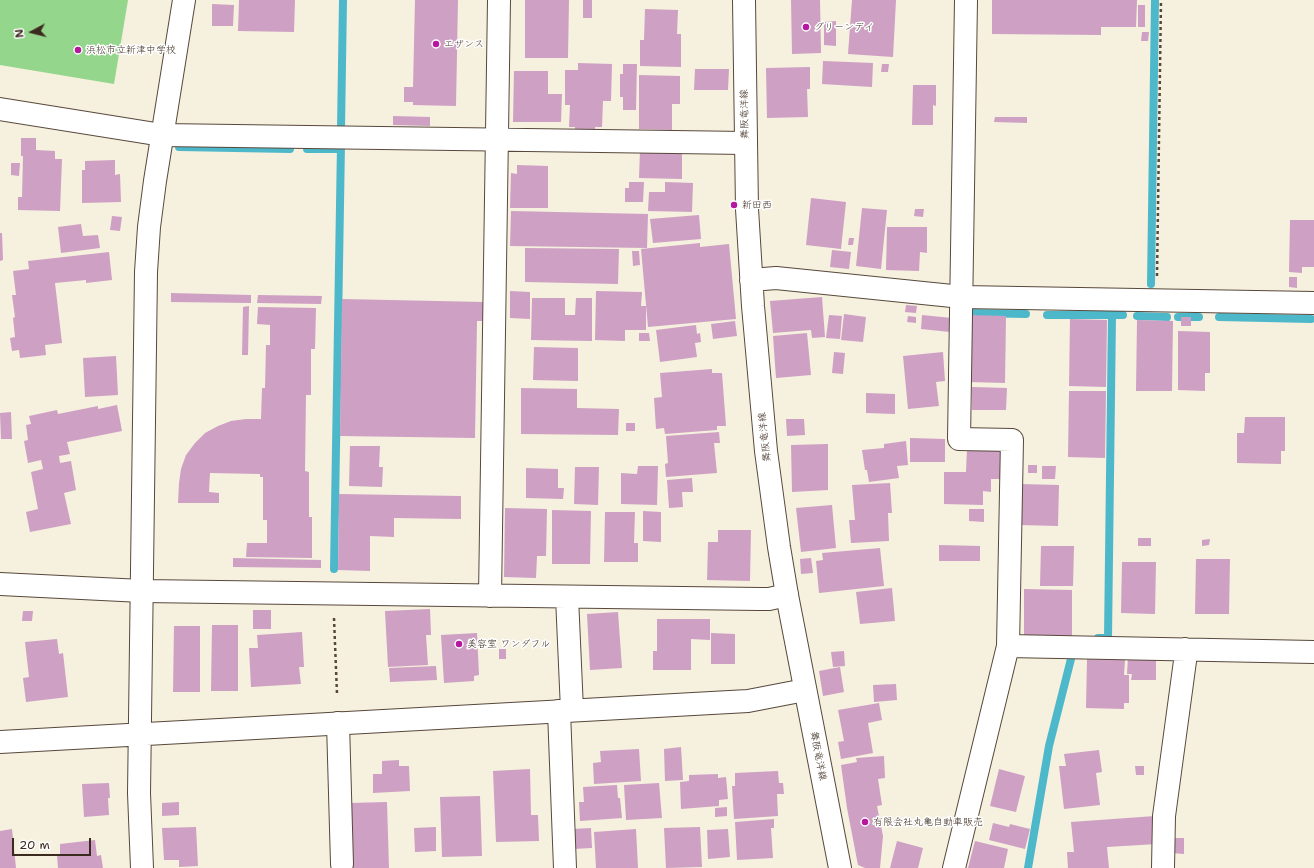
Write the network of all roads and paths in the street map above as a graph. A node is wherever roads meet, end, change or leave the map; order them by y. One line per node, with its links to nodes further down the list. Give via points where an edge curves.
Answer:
1 (184, 0): 7 (street)
2 (499, 0): 8 (street)
3 (744, 0): 9 (street, 舞阪竜洋線)
4 (966, 0): 12 (street)
5 (1161, 0): 10 (path)
6 (0, 109): 7 (street)
7 (162, 135): 8 (street); 15 (street, via 149,226 147,265)
8 (497, 139): 9 (street); 18 (street)
9 (746, 143): 11 (street, 舞阪竜洋線)
10 (1157, 271)
11 (751, 280): 12 (street, via 776,278); 17 (street, 舞阪竜洋線, via 766,451)
12 (962, 297): 13 (street); 20 (street, via 959,439 1012,440)
13 (1314, 303)
14 (0, 584): 15 (street)
15 (142, 591): 16 (street); 27 (street)
16 (334, 594): 18 (street); 24 (path)
17 (787, 595): 19 (street, via 769,599); 23 (street, 舞阪竜洋線)
18 (490, 596): 19 (street)
19 (568, 596): 25 (street)
20 (1008, 646): 21 (street); 33 (street)
21 (1185, 649): 22 (street); 34 (street, via 1164,816)
22 (1314, 652)
23 (805, 690): 25 (street, via 748,701); 32 (street, 舞阪竜洋線)
24 (337, 694)
25 (566, 711): 26 (street); 31 (street)
26 (338, 723): 27 (street); 29 (street)
27 (140, 734): 28 (street); 30 (street)
28 (0, 742)
29 (342, 864)
30 (142, 868)
31 (565, 868)
32 (840, 868)
33 (954, 868)
34 (1163, 868)

